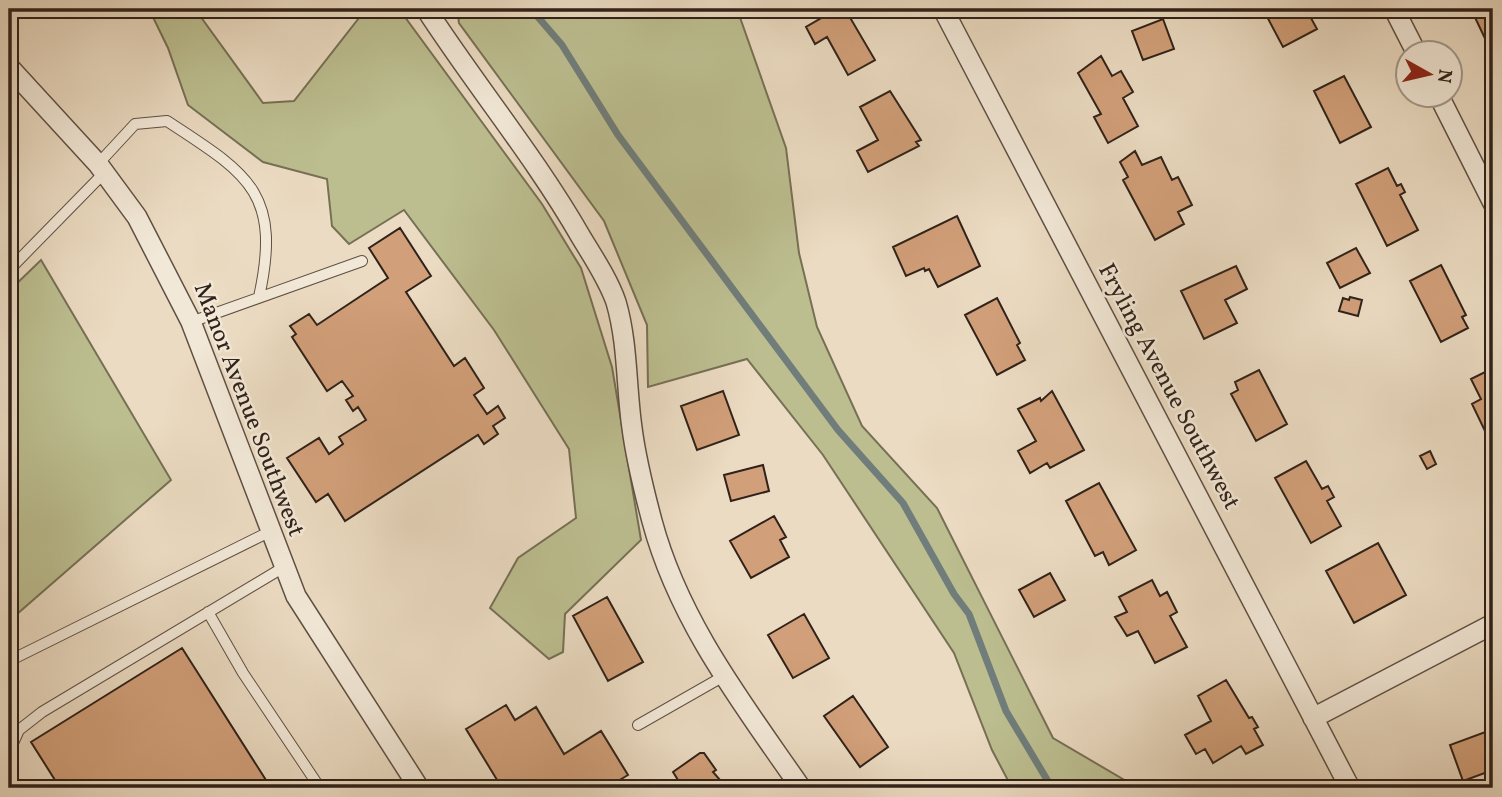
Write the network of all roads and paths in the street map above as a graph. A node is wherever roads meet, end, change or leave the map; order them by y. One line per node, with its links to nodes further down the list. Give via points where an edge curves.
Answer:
1 (426, 9): 18 (street, via 550,182 615,302 627,363 632,428 652,521 676,593)
2 (943, 9): 19 (street, Fryling Avenue Southwest)
3 (1394, 9): 4 (street)
4 (1409, 38)
5 (9, 67): 7 (street, Manor Avenue Southwest)
6 (1445, 108): 8 (street)
7 (101, 169): 10 (lane); 11 (lane, via 135,124 167,121 228,161 258,195 266,229); 12 (street, Manor Avenue Southwest, via 137,217)
8 (1493, 203)
9 (362, 261): 11 (lane)
10 (9, 270)
11 (259, 297): 12 (lane)
12 (191, 322): 13 (street, Manor Avenue Southwest)
13 (270, 532): 14 (street, Manor Avenue Southwest); 17 (lane)
14 (284, 567): 15 (lane); 23 (street, Manor Avenue Southwest, via 296,596)
15 (208, 612): 21 (lane, via 42,712 19,730); 22 (lane)
16 (1493, 624): 19 (street)
17 (9, 661)
18 (723, 676): 20 (lane); 24 (street)
19 (1313, 718): 25 (street, Fryling Avenue Southwest)
20 (638, 725)
21 (9, 752)
22 (320, 788)
23 (419, 788)
24 (801, 788)
25 (1350, 788)

